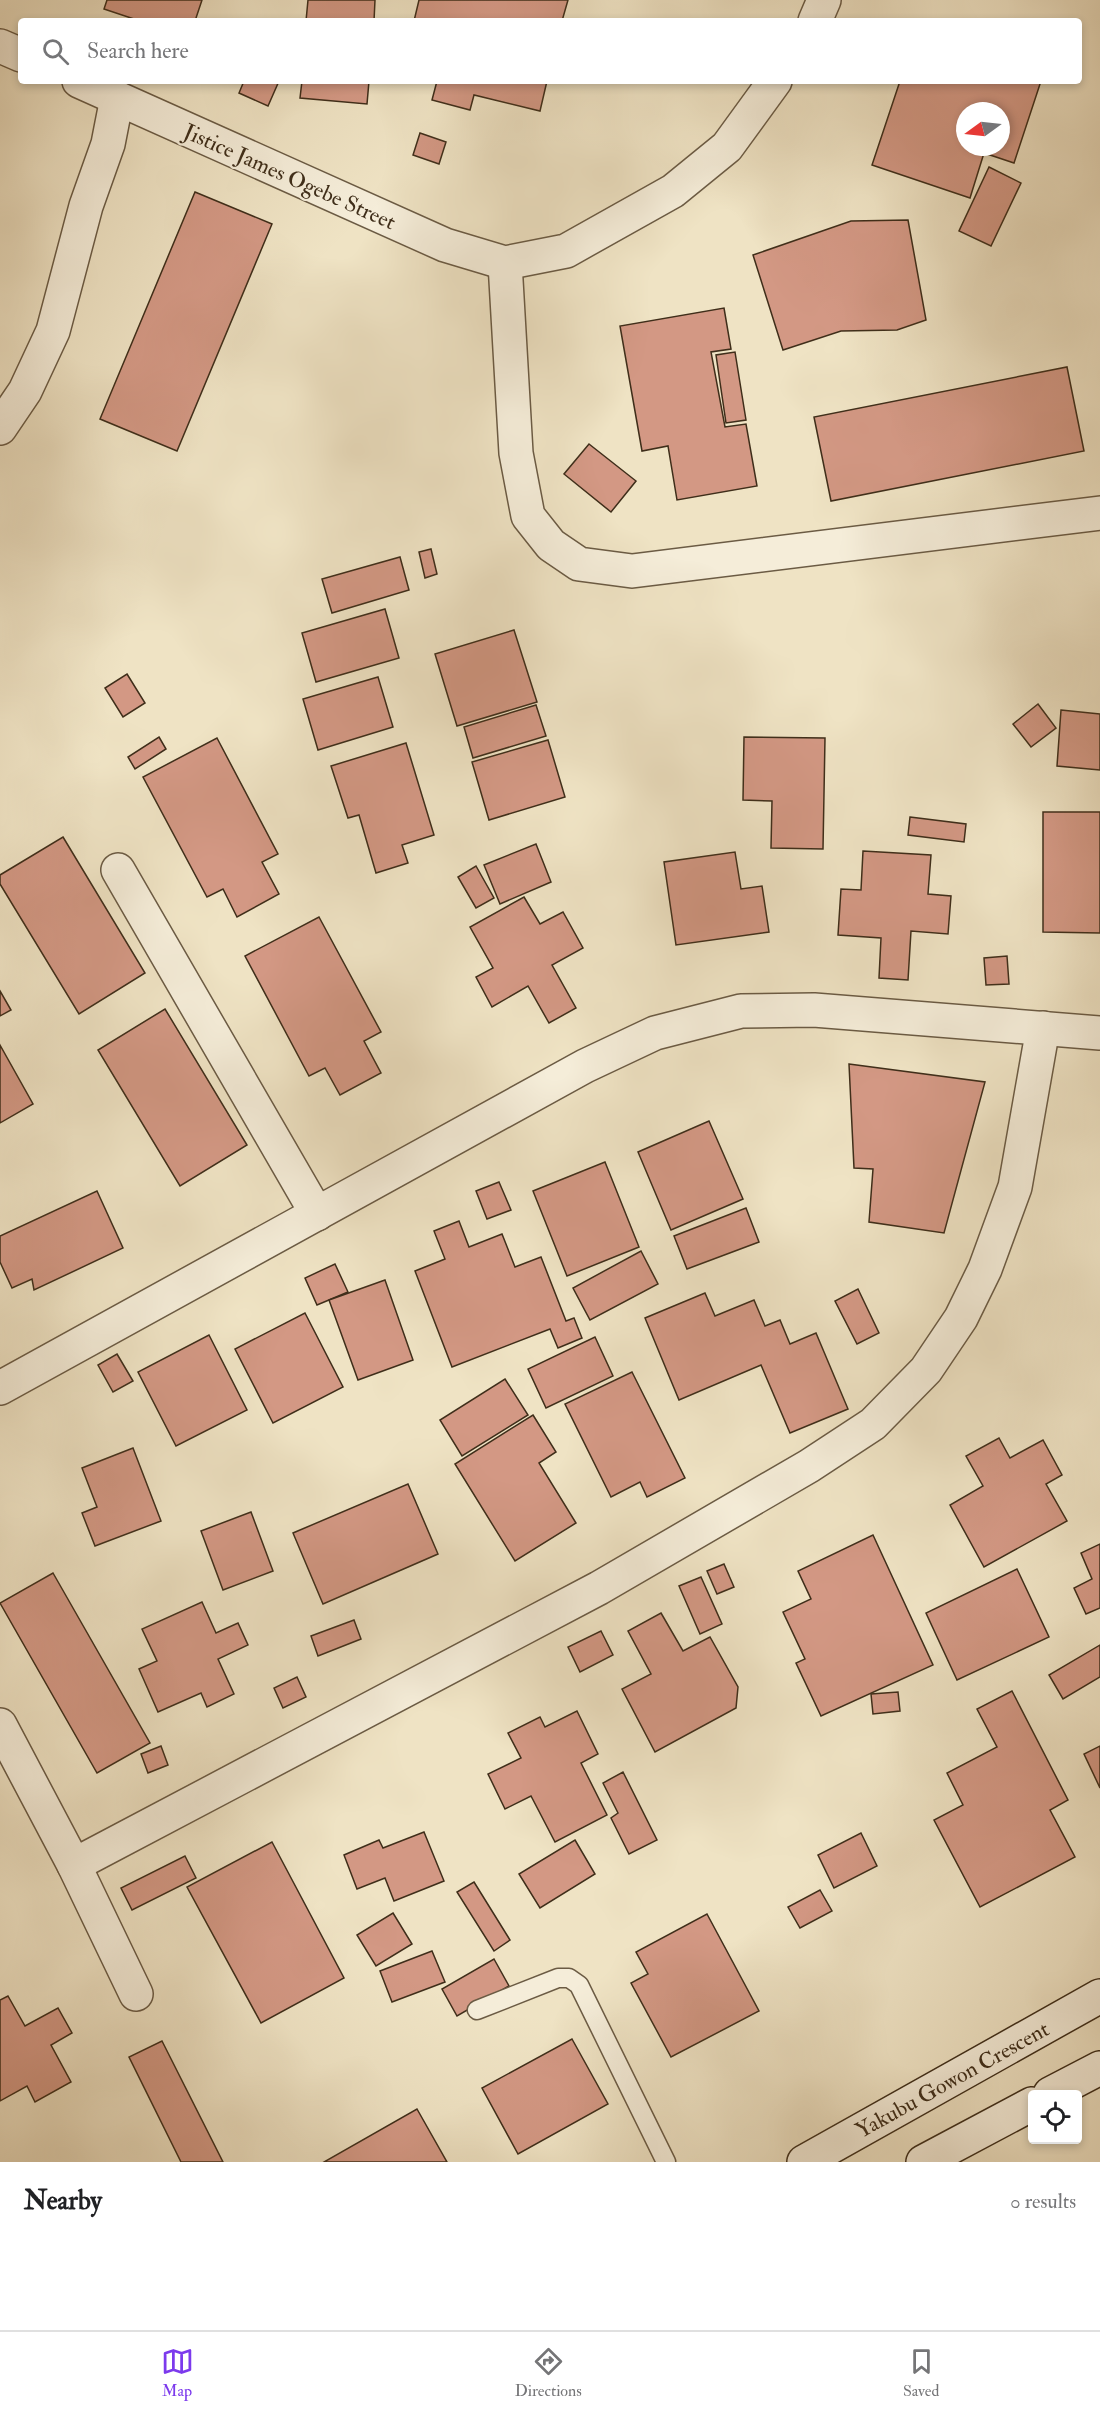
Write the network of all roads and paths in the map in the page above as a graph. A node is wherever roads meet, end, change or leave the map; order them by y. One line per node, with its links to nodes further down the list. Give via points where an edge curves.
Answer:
1 (824, 0): 2 (street)
2 (816, 18)
3 (0, 46): 4 (street)
4 (18, 54)
5 (86, 84): 7 (street, Jistice James Ogebe Street)
6 (773, 84): 8 (street, via 727,147 673,190 566,251)
7 (117, 98): 8 (street, Jistice James Ogebe Street, via 445,245); 9 (street, via 108,144 86,206 53,331 25,391)
8 (505, 263): 10 (street, via 516,453 528,516 551,545 579,564 632,571)
9 (0, 428)
10 (1100, 513)
11 (118, 870): 14 (street)
12 (1043, 1028): 13 (street); 14 (street, via 814,1010 741,1011 710,1018 655,1033 585,1066); 17 (street, via 1015,1187 985,1269 961,1318 926,1370 873,1424 809,1466 599,1588)
13 (1100, 1033)
14 (317, 1214): 15 (street)
15 (0, 1389)
16 (0, 1725): 17 (street)
17 (74, 1865): 18 (street)
18 (136, 1994)
19 (1100, 1996): 25 (street, Yakubu Gowon Crescent)
20 (477, 2010): 24 (lane, via 558,1978 569,1978 579,1984)
21 (1100, 2068): 22 (street)
22 (1058, 2090)
23 (1028, 2106): 26 (street)
24 (666, 2162)
25 (804, 2162)
26 (923, 2162)

